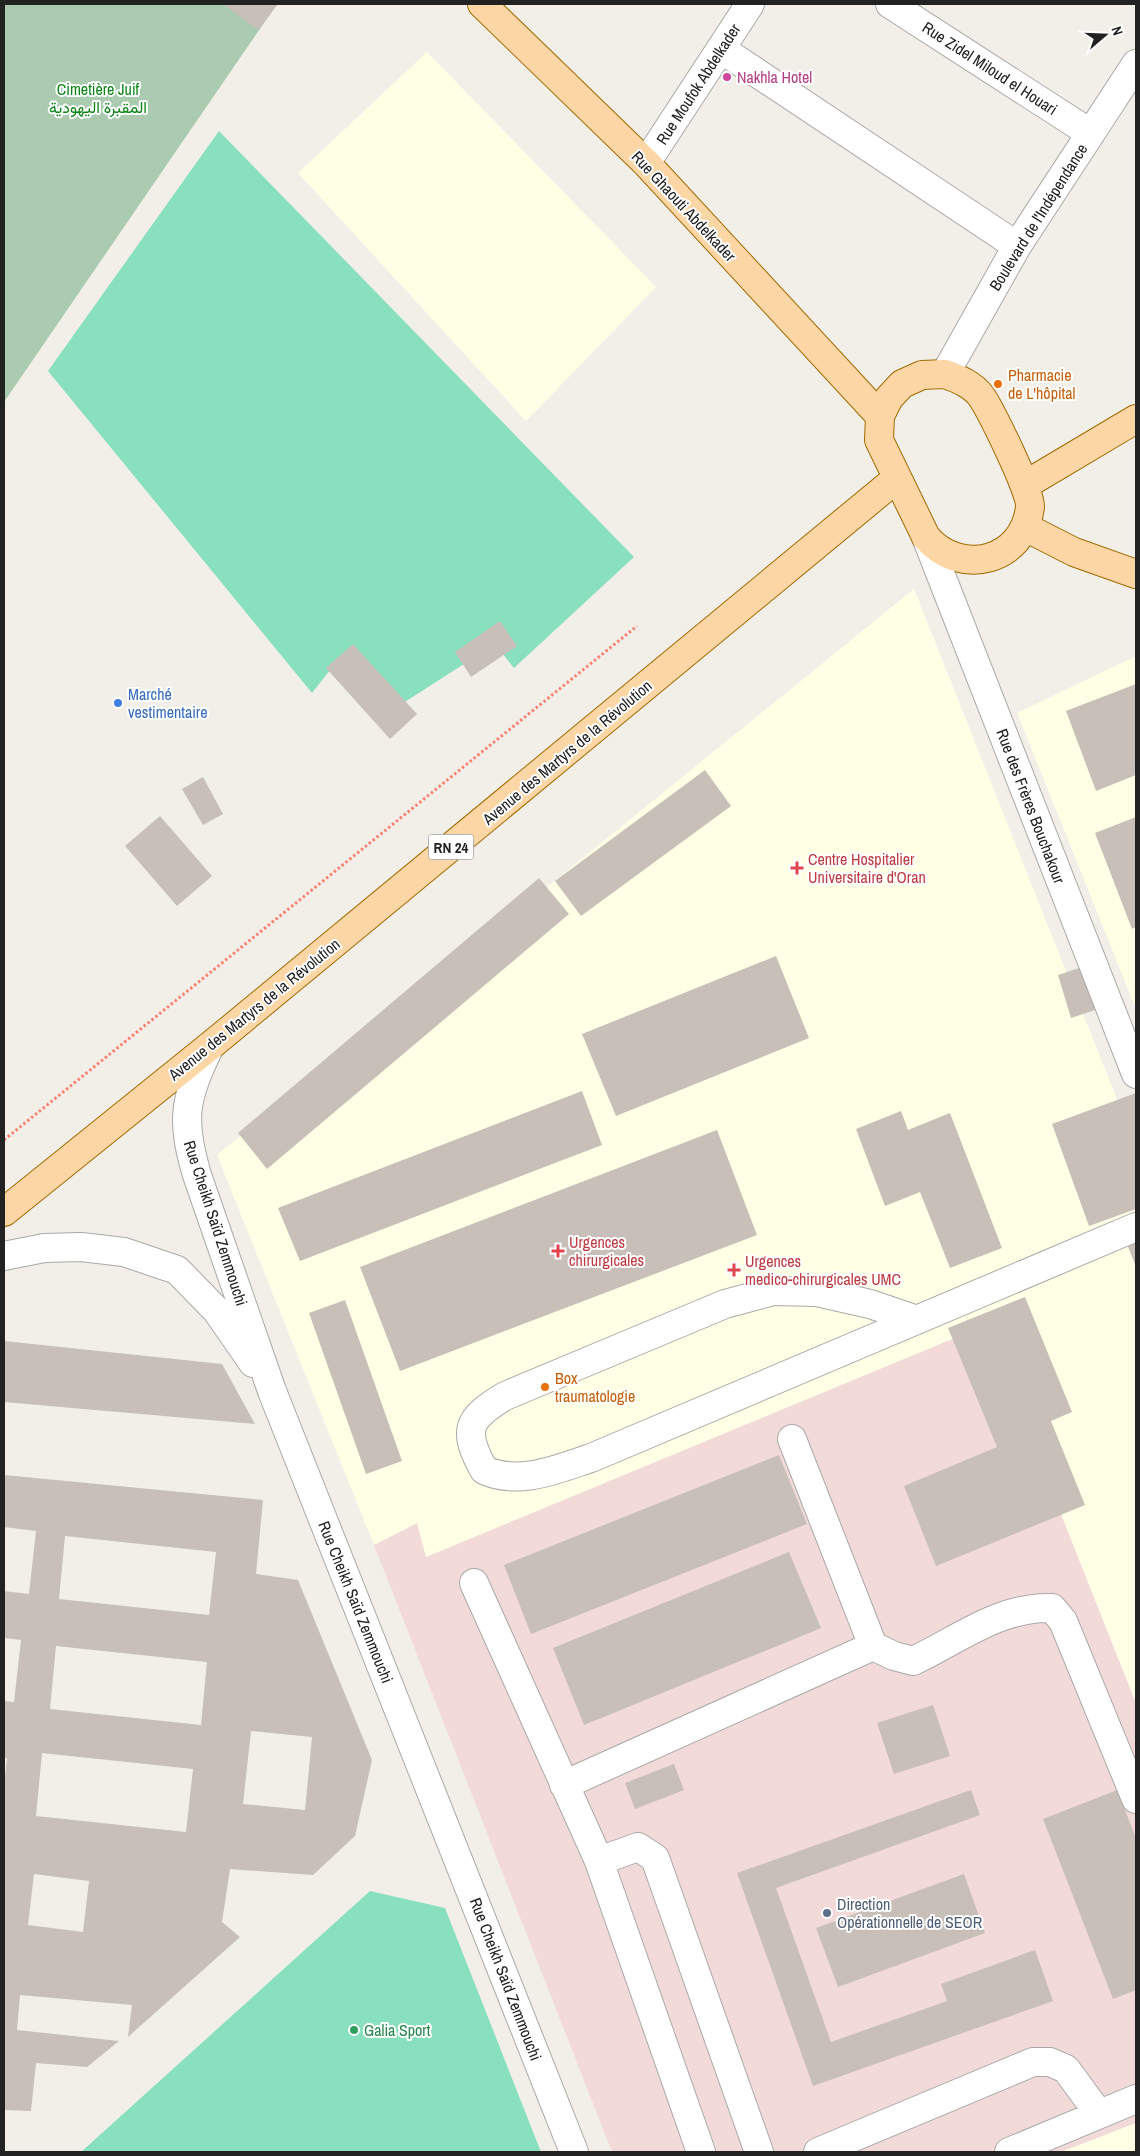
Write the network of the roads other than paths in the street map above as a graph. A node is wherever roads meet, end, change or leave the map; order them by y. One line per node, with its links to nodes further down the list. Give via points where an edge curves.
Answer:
1 (482, 4): 7 (main road, Rue Ghaouti Abdelkader)
2 (750, 4): 4 (street, Rue Moufok Abdelkader)
3 (890, 4): 6 (street, Rue Zidel Miloud el Houari)
4 (721, 48): 7 (street, Rue Moufok Abdelkader); 8 (street)
5 (1136, 64): 6 (street, Boulevard de l'Indépendance)
6 (1090, 133): 8 (street, Boulevard de l'Indépendance)
7 (646, 164): 10 (main road, Rue Ghaouti Abdelkader)
8 (1017, 246): 9 (street, Boulevard de l'Indépendance)
9 (945, 374): 10 (main road, via 922,375 902,384 889,398); 13 (main road, via 963,381 980,395)
10 (880, 416): 12 (main road, via 879,440)
11 (1136, 419): 13 (main road)
12 (896, 479): 15 (main road); 17 (main road, Avenue des Martyrs de la Révolution / RN 24)
13 (1025, 485): 14 (main road, via 1031,505)
14 (1025, 527): 15 (main road, via 1013,544 995,556 974,561 957,559 936,549); 16 (main road, via 1074,552)
15 (926, 537): 18 (street, Rue des Frères Bouchakour)
16 (1136, 574)
17 (210, 1046): 19 (main road, Avenue des Martyrs de la Révolution / RN 24); 23 (street, Rue Cheikh Saïd Zemmouchi, via 192,1084 185,1112 188,1145)
18 (1136, 1074)
19 (4, 1212)
20 (1136, 1227): 22 (street)
21 (4, 1256): 23 (street, via 44,1248 81,1247 124,1252 177,1270 217,1311)
22 (917, 1320): 22 (street, via 591,1458 539,1474 498,1476 484,1470 470,1437 472,1424 484,1409 505,1396 726,1304 773,1291 817,1292 870,1304)
23 (272, 1391): 32 (street, Rue Cheikh Saïd Zemmouchi)
24 (792, 1439): 26 (street)
25 (474, 1583): 27 (street)
26 (873, 1646): 27 (street); 28 (street, via 913,1661 1000,1616 1052,1608 1063,1621)
27 (564, 1786): 29 (street)
28 (1136, 1799)
29 (599, 1861): 33 (street); 34 (street, via 638,1847 655,1858)
30 (1136, 2099): 31 (street)
31 (1100, 2114): 35 (street, via 1066,2069 1050,2062 1033,2062); 36 (street)
32 (574, 2152)
33 (701, 2152)
34 (758, 2152)
35 (818, 2152)
36 (1009, 2152)

